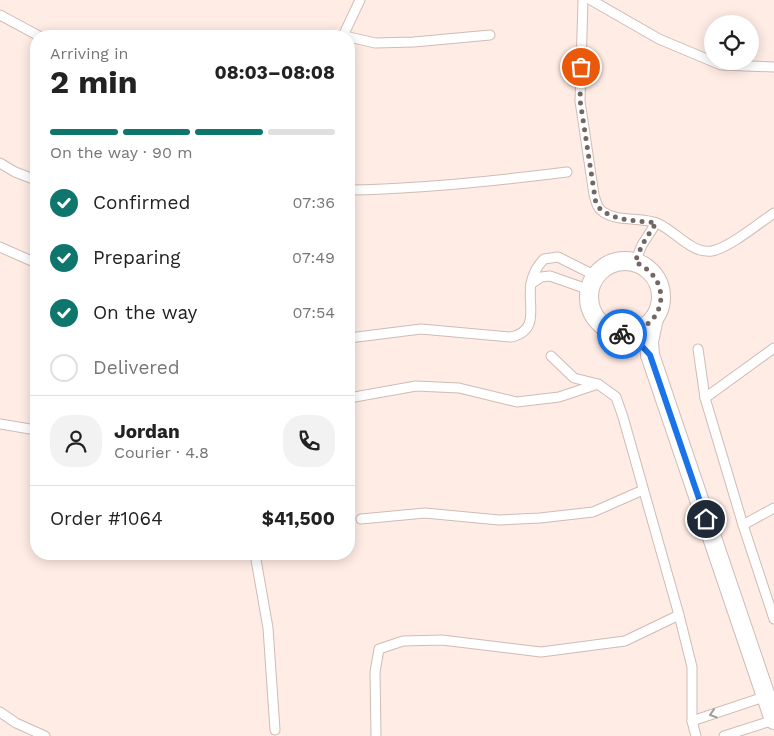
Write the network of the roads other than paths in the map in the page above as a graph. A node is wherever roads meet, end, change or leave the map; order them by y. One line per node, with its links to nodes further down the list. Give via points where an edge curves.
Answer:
1 (360, 0): 5 (lane)
2 (583, 0): 15 (lane, via 580,100 596,204 612,217)
3 (590, 0): 9 (lane, via 660,39 721,65)
4 (0, 15): 6 (lane)
5 (348, 30)
6 (30, 31)
7 (490, 35): 8 (lane, via 375,43)
8 (355, 38)
9 (774, 67)
10 (0, 163): 12 (lane)
11 (568, 172): 13 (lane, via 481,183)
12 (30, 178)
13 (355, 190)
14 (774, 213): 15 (lane, via 726,246 712,251 688,245)
15 (656, 223): 18 (lane)
16 (0, 247): 17 (lane)
17 (30, 260)
18 (635, 262): 19 (street, via 613,263 604,268); 21 (street, via 650,271 659,285 661,302)
19 (593, 283): 20 (lane, via 550,276 541,277); 20 (lane, via 565,259 551,257 544,259 535,269); 22 (street, via 589,296 591,310 608,329)
20 (531, 284): 23 (lane, via 529,325 517,335 421,329)
21 (654, 318): 22 (street, via 640,330); 26 (street)
22 (621, 333): 26 (street, via 642,345)
23 (355, 337)
24 (774, 348): 30 (lane)
25 (698, 349): 30 (lane)
26 (650, 355): 40 (street)
27 (551, 356): 28 (lane, via 574,378)
28 (598, 384): 29 (lane, via 559,397 517,402 459,388 416,386); 33 (lane, via 616,397)
29 (355, 397)
30 (705, 398): 36 (lane)
31 (0, 424): 32 (lane)
32 (30, 429)
33 (643, 490): 35 (lane, via 593,512 540,518 499,520 425,513); 38 (lane)
34 (774, 508): 36 (lane)
35 (361, 519)
36 (743, 525): 39 (lane)
37 (256, 560): 44 (lane, via 268,628)
38 (679, 615): 43 (lane, via 692,667); 46 (lane, via 625,641 541,652 442,640 403,641 379,649 374,672)
39 (774, 619)
40 (767, 696): 42 (street); 43 (lane, one-way to 43)
41 (0, 712): 45 (lane)
42 (774, 720): 48 (lane)
43 (692, 721): 47 (lane)
44 (275, 730)
45 (45, 736)
46 (376, 736)
47 (696, 736)
48 (724, 736)

